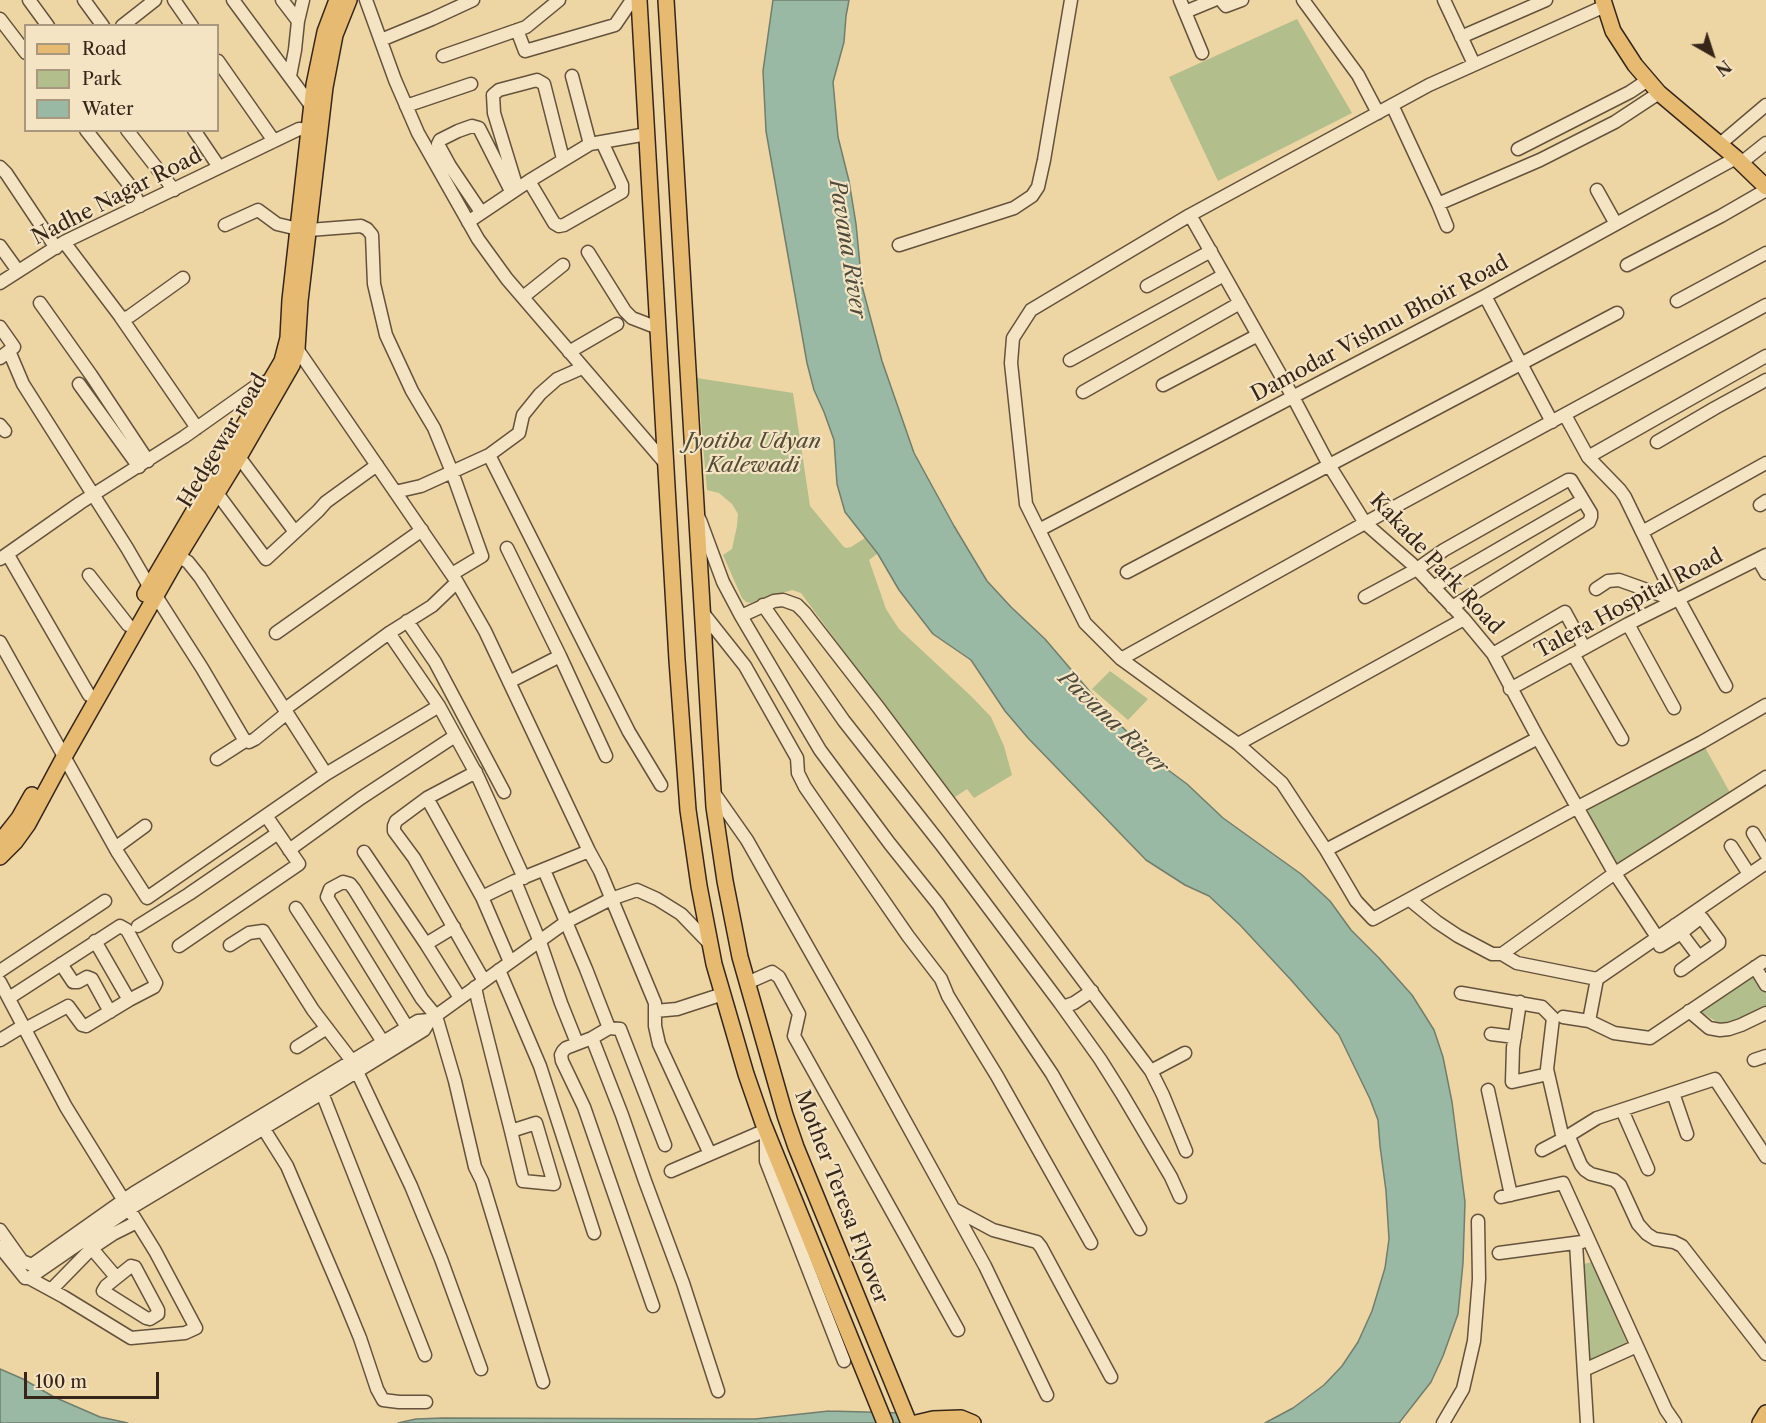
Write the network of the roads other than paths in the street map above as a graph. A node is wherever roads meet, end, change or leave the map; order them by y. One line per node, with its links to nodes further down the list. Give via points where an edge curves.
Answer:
1 (29, 0): 29 (street)
2 (84, 0): 30 (street)
3 (155, 0): 25 (street)
4 (174, 0): 32 (street)
5 (233, 0): 41 (street)
6 (282, 0): 28 (street)
7 (303, 0): 28 (street)
8 (337, 0): 49 (main road, Hedgewar road, via 322,43)
9 (349, 0): 51 (main road, Hedgewar road, via 335,35)
10 (366, 0): 35 (street)
11 (473, 0): 35 (street)
12 (559, 0): 33 (street)
13 (632, 0): 33 (street, via 615,26 525,51)
14 (639, 0): 55 (main road, Mother Teresa Flyover)
15 (666, 0): 131 (main road, Mother Teresa Flyover)
16 (1071, 0): 79 (street, via 1044,160 1032,196 1014,208)
17 (1180, 0): 26 (street)
18 (1214, 0): 26 (street)
19 (1221, 0): 20 (street, via 1228,6)
20 (1242, 0)
21 (1303, 0): 50 (street, via 1358,75)
22 (1444, 0): 34 (street)
23 (1546, 0): 34 (street)
24 (1604, 3): 40 (street); 43 (main road, via 1613,31)
25 (138, 4): 31 (street)
26 (1185, 12): 37 (street)
27 (0, 20): 36 (street)
28 (298, 21): 41 (street)
29 (47, 24)
30 (102, 24)
31 (123, 24)
32 (191, 24)
33 (517, 30): 38 (street)
34 (1461, 37): 40 (street)
35 (381, 40): 48 (street)
36 (24, 50)
37 (1202, 53)
38 (443, 56)
39 (219, 62): 56 (street)
40 (1474, 64): 46 (street)
41 (290, 76): 49 (street)
42 (572, 76): 58 (street)
43 (1648, 80): 45 (main road); 60 (street)
44 (471, 84): 48 (street)
45 (1659, 93): 59 (main road); 70 (street, via 1615,122 1540,160)
46 (1392, 105): 50 (street); 70 (street)
47 (1766, 105): 59 (street)
48 (406, 106): 74 (street)
49 (312, 107): 51 (main road, Hedgewar road)
50 (1378, 113): 73 (street)
51 (315, 130): 56 (street, Nadhe Nagar Road, via 299,129); 78 (main road, Hedgewar road)
52 (88, 132): 71 (street, via 131,187)
53 (129, 132): 67 (street)
54 (195, 132): 64 (street)
55 (647, 134): 58 (street); 102 (main road, Mother Teresa Flyover)
56 (274, 141): 64 (street, Nadhe Nagar Road)
57 (1766, 142): 62 (street, Damodar Vishnu Bhoir Road)
58 (596, 143): 61 (street); 65 (street, via 622,185 622,192 564,225 554,223)
59 (1720, 144): 62 (main road)
60 (1518, 149)
61 (563, 159): 65 (street); 68 (street, via 544,84 537,80 499,90 493,95 494,112)
62 (1739, 161): 66 (main road); 75 (street, Damodar Vishnu Bhoir Road)
63 (0, 167): 80 (street)
64 (219, 167): 67 (street, Nadhe Nagar Road)
65 (529, 181): 68 (street)
66 (1766, 188): 86 (street)
67 (174, 190): 71 (street, Nadhe Nagar Road)
68 (514, 190): 72 (street); 72 (street, via 479,128 458,130 440,140 438,144)
69 (1597, 190): 75 (street)
70 (1438, 204): 77 (street)
71 (140, 206): 80 (street, Nadhe Nagar Road)
72 (481, 212): 74 (street)
73 (1190, 215): 82 (street, Kakade Park Road); 139 (street, via 1031,310 1013,338 1011,363 1026,504)
74 (468, 222): 93 (street)
75 (1616, 224): 92 (street, Damodar Vishnu Bhoir Road)
76 (225, 225): 78 (street, via 258,210 277,224)
77 (1447, 226)
78 (303, 230): 104 (main road, Hedgewar road, via 290,300); 129 (street, via 361,226 372,235 374,284 386,335)
79 (899, 244)
80 (60, 245): 87 (street, Nadhe Nagar Road); 99 (street)
81 (0, 246): 87 (street)
82 (1211, 251): 88 (street, Kakade Park Road); 91 (street)
83 (588, 252): 102 (street, via 625,311 632,318)
84 (1766, 253): 94 (street)
85 (563, 265): 93 (street)
86 (1627, 265)
87 (18, 271): 90 (street, Nadhe Nagar Road)
88 (1224, 275): 96 (street, Kakade Park Road); 108 (street)
89 (183, 278): 99 (street)
90 (0, 283)
91 (1147, 285)
92 (1485, 296): 109 (street); 116 (street, Damodar Vishnu Bhoir Road)
93 (523, 297): 105 (street)
94 (1677, 301)
95 (40, 303): 125 (street, via 91,375)
96 (1240, 303): 103 (street, Kakade Park Road); 115 (street)
97 (1766, 305): 117 (street)
98 (1617, 313): 109 (street)
99 (122, 319): 119 (street)
100 (618, 324): 105 (street)
101 (0, 327): 106 (street, via 14,347)
102 (658, 328): 126 (main road, Mother Teresa Flyover)
103 (1258, 335): 114 (street); 116 (street, Kakade Park Road)
104 (293, 343): 112 (main road, Hedgewar road); 127 (street)
105 (569, 352): 110 (street)
106 (5, 354): 134 (street)
107 (1766, 356): 123 (street)
108 (1070, 360)
109 (1521, 363): 118 (street); 128 (street)
110 (582, 368): 122 (street, via 557,379 540,394 523,415 519,434); 126 (street)
111 (1766, 380): 120 (street)
112 (275, 383): 119 (street, via 256,386); 121 (main road, Hedgewar road)
113 (79, 384): 125 (street)
114 (1164, 385)
115 (1083, 392)
116 (1293, 397): 128 (street, Kakade Park Road); 139 (street, Damodar Vishnu Bhoir Road)
117 (1565, 415): 118 (street); 123 (street)
118 (1552, 422): 137 (street)
119 (197, 428): 125 (street)
120 (1657, 442)
121 (235, 454): 133 (main road, Hedgewar road); 140 (street); 143 (main road, Hedgewar road)
122 (489, 455): 129 (street); 190 (street, via 629,732)
123 (1588, 457): 141 (street, via 1620,490)
124 (1766, 463): 141 (street)
125 (143, 464): 134 (street)
126 (666, 464): 130 (main road, Mother Teresa Flyover)
127 (376, 465): 132 (street); 140 (street, via 326,502)
128 (1329, 465): 137 (street, Kakade Park Road); 147 (street)
129 (452, 472): 132 (street); 150 (street, via 482,556)
130 (668, 486): 131 (main road); 210 (main road, Mother Teresa Flyover, via 688,810)
131 (696, 487): 136 (main road, Mother Teresa Flyover)
132 (395, 492): 138 (street)
133 (217, 493): 140 (street, via 266,558); 143 (main road, Hedgewar road)
134 (93, 495): 144 (street); 153 (street)
135 (1584, 500): 146 (street, via 1568,480); 151 (street); 157 (street, via 1592,515 1588,522)
136 (697, 513): 158 (main road, Mother Teresa Flyover); 159 (street, via 723,582)
137 (1365, 523): 146 (street, Kakade Park Road); 170 (street)
138 (422, 530): 150 (street); 164 (street)
139 (1039, 530): 170 (street, via 1085,623)
140 (295, 532)
141 (1642, 532): 155 (street)
142 (507, 548): 169 (street)
143 (174, 553): 153 (main road, Hedgewar road); 178 (street, via 200,577)
144 (4, 557): 174 (street)
145 (1762, 557): 148 (street); 155 (street, Talera Hospital Road)
146 (1417, 569): 151 (street, Kakade Park Road); 154 (street)
147 (1126, 572)
148 (1766, 573)
149 (89, 575): 163 (street)
150 (454, 578): 161 (street, via 432,606); 171 (street)
151 (1433, 586): 157 (street, Kakade Park Road)
152 (1596, 589): 155 (street, via 1608,581 1619,580)
153 (153, 591): 163 (main road, Hedgewar road); 182 (street); 184 (main road, Hedgewar road)
154 (1365, 597)
155 (1677, 599): 162 (street, Talera Hospital Road); 172 (street)
156 (762, 605): 159 (street); 243 (street, via 783,600 805,613); 250 (street, via 851,730)
157 (1452, 607): 160 (street, Kakade Park Road)
158 (703, 613): 192 (main road, Mother Teresa Flyover); 300 (street, via 745,666 797,758 798,773 805,787 941,979)
159 (741, 616): 296 (street, via 820,750 938,904 1052,1074)
160 (1464, 619): 168 (street, Kakade Park Road); 183 (street)
161 (407, 621): 165 (street); 191 (street, via 435,662)
162 (1628, 624): 167 (street, Talera Hospital Road); 177 (street)
163 (128, 625): 174 (main road, Hedgewar road)
164 (276, 633)
165 (389, 633): 176 (street); 178 (street)
166 (0, 642): 184 (street)
167 (1579, 651): 168 (street, via 1565,612); 173 (street, Talera Hospital Road); 181 (street)
168 (1493, 654): 173 (street, Kakade Park Road)
169 (560, 656): 171 (street); 185 (street)
170 (1121, 659): 183 (street)
171 (509, 682): 204 (street)
172 (1726, 686)
173 (1510, 689): 180 (street, Kakade Park Road)
174 (89, 695): 184 (main road, Hedgewar road)
175 (1766, 705): 194 (street)
176 (439, 706): 179 (street); 188 (street)
177 (1674, 708)
178 (286, 711): 182 (street, via 255,739); 188 (street)
179 (455, 736): 187 (street); 202 (street)
180 (1538, 738): 194 (street, Kakade Park Road); 203 (street)
181 (1622, 739)
182 (245, 741): 186 (street)
183 (1238, 744): 203 (street, via 1282,783)
184 (62, 753): 199 (main road, Hedgewar road, via 19,818); 201 (street); 207 (main road, Hedgewar road, via 28,824)
185 (606, 756)
186 (217, 759)
187 (476, 772): 193 (street); 214 (street)
188 (326, 774): 195 (street)
189 (1766, 777): 212 (street)
190 (661, 785)
191 (504, 792)
192 (714, 793): 208 (main road, Mother Teresa Flyover); 293 (street, via 771,881)
193 (427, 798): 215 (street); 222 (street, via 396,821 394,831)
194 (1578, 807): 212 (street, Kakade Park Road); 217 (street)
195 (267, 817): 197 (street); 201 (street, via 147,898)
196 (145, 826): 201 (street)
197 (278, 833): 202 (street); 221 (street)
198 (1753, 833): 206 (street)
199 (2, 834)
200 (1731, 846): 213 (street)
201 (115, 848)
202 (289, 850): 230 (street, via 299,864)
203 (1326, 850): 217 (street, via 1356,902 1373,919)
204 (589, 851): 211 (street); 216 (street)
205 (364, 852): 227 (street)
206 (1766, 854)
207 (0, 857)
208 (723, 862): 210 (main road); 240 (main road, Mother Teresa Flyover)
209 (1766, 863): 213 (street)
210 (696, 866): 228 (main road, Mother Teresa Flyover)
211 (544, 870): 214 (street); 220 (street)
212 (1615, 873): 226 (street, Kakade Park Road); 231 (street)
213 (1749, 874): 223 (street)
214 (520, 879): 215 (street); 225 (street)
215 (482, 897): 233 (street)
216 (610, 899): 220 (street); 228 (street, via 637,890 657,899 681,914); 251 (street)
217 (1410, 900): 231 (street, via 1458,936 1492,954)
218 (105, 901): 237 (street)
219 (296, 908): 266 (street)
220 (566, 922): 225 (street); 261 (street)
221 (138, 926)
222 (454, 927): 227 (street); 241 (street)
223 (1678, 929): 226 (street); 232 (street); 232 (street, via 1700,918 1704,920 1719,941)
224 (95, 941): 234 (street); 248 (street); 248 (street, via 120,926 127,930 156,983)
225 (540, 942): 233 (street); 267 (street)
226 (1659, 942): 238 (street)
227 (426, 944): 247 (street)
228 (710, 944): 245 (main road, Mother Teresa Flyover)
229 (230, 945): 259 (street, via 249,933 263,931)
230 (179, 946)
231 (1502, 954): 238 (street, via 1517,963)
232 (1699, 957): 236 (street)
233 (510, 962): 235 (street)
234 (61, 964): 246 (street); 253 (street, via 73,982 92,979)
235 (499, 970): 241 (street); 272 (street)
236 (1681, 970)
237 (0, 971)
238 (1596, 979): 257 (street)
239 (0, 982): 246 (street)
240 (747, 982): 308 (street, via 772,972 779,976 799,1014 794,1036); 322 (main road, Mother Teresa Flyover, via 796,1148)
241 (479, 984): 247 (street); 281 (street)
242 (1766, 985): 252 (street, via 1759,964)
243 (1092, 991): 250 (street); 273 (street)
244 (1461, 993): 249 (street)
245 (723, 994): 251 (street, via 677,1009); 280 (main road, Mother Teresa Flyover)
246 (9, 998): 258 (street)
247 (460, 998): 256 (street)
248 (129, 1000): 253 (street)
249 (1520, 1002): 263 (street); 274 (street, via 1542,1006 1553,1018)
250 (1063, 1007): 291 (street, via 1122,1094)
251 (655, 1011): 287 (street, via 659,1044)
252 (1689, 1011): 254 (street, via 1709,1028 1720,1030); 257 (street, via 1650,1038 1614,1033)
253 (110, 1012): 258 (street, via 84,1026 67,1007)
254 (1766, 1013)
255 (1563, 1017): 257 (street)
256 (433, 1018): 260 (street); 260 (street, via 354,889 343,882 330,889 327,897); 271 (street, via 424,1030); 316 (street)
257 (1589, 1021)
258 (24, 1028): 265 (street); 292 (street, via 66,1107)
259 (327, 1028): 268 (street); 271 (street)
260 (407, 1028): 266 (street)
261 (609, 1028): 264 (street); 284 (street, via 620,1029 624,1036)
262 (1491, 1034): 263 (street)
263 (1515, 1037): 274 (street, via 1512,1082)
264 (592, 1038): 267 (street); 317 (street, via 683,1283)
265 (0, 1040)
266 (383, 1042): 271 (street)
267 (577, 1043): 270 (street, via 563,1050)
268 (297, 1047)
269 (1185, 1053): 273 (street)
270 (562, 1061): 272 (street); 307 (street, via 584,1107)
271 (354, 1066): 276 (street); 279 (street); 313 (street, via 411,1186)
272 (540, 1066): 298 (street)
273 (1151, 1071): 286 (street)
274 (1548, 1074): 283 (street)
275 (1488, 1090): 299 (street, via 1506,1196 1563,1184)
276 (322, 1093): 279 (street); 311 (street)
277 (1673, 1093): 278 (street); 282 (street); 288 (street, via 1715,1079)
278 (1622, 1110): 283 (street, via 1597,1118); 289 (street)
279 (260, 1124): 292 (street); 319 (street, via 287,1166 383,1400)
280 (766, 1130): 287 (street); 312 (street, via 766,1161); 321 (main road, Mother Teresa Flyover)
281 (511, 1131): 281 (street, via 524,1182 554,1184 536,1123)
282 (1687, 1134)
283 (1566, 1138): 285 (street); 310 (street, via 1585,1170 1620,1185 1638,1224 1647,1234 1682,1246)
284 (665, 1144)
285 (1542, 1150)
286 (1186, 1151)
287 (710, 1154): 290 (street)
288 (1766, 1156)
289 (1647, 1169)
290 (671, 1171)
291 (1180, 1197)
292 (126, 1205): 294 (street); 297 (street, via 32,1265 22,1261); 301 (street)
293 (953, 1208): 315 (street, via 993,1230 1041,1246); 318 (street)
294 (137, 1221): 301 (street); 306 (street, via 196,1328 185,1333 131,1338)
295 (1478, 1221): 325 (street, via 1474,1341 1463,1389)
296 (1140, 1229)
297 (0, 1230)
298 (594, 1233)
299 (1583, 1242): 303 (street); 309 (street); 314 (street)
300 (1091, 1243)
301 (88, 1244): 304 (street); 305 (street); 306 (street)
302 (0, 1247): 305 (street, via 20,1274)
303 (1499, 1253)
304 (116, 1277): 304 (street, via 104,1291 146,1318 158,1314 134,1266)
305 (29, 1278): 306 (street)
306 (51, 1290)
307 (653, 1306)
308 (958, 1330)
309 (1636, 1346): 314 (street); 327 (street)
310 (1766, 1354)
311 (425, 1355)
312 (844, 1361)
313 (481, 1369)
314 (1584, 1370): 326 (street)
315 (1111, 1377)
316 (543, 1382)
317 (718, 1391)
318 (1047, 1395)
319 (426, 1402)
320 (1766, 1413): 328 (main road)
321 (885, 1423)
322 (909, 1423)
323 (916, 1423): 324 (main road, via 961,1418)
324 (973, 1423)
325 (1443, 1423)
326 (1587, 1423)
327 (1674, 1423)
328 (1760, 1423)

